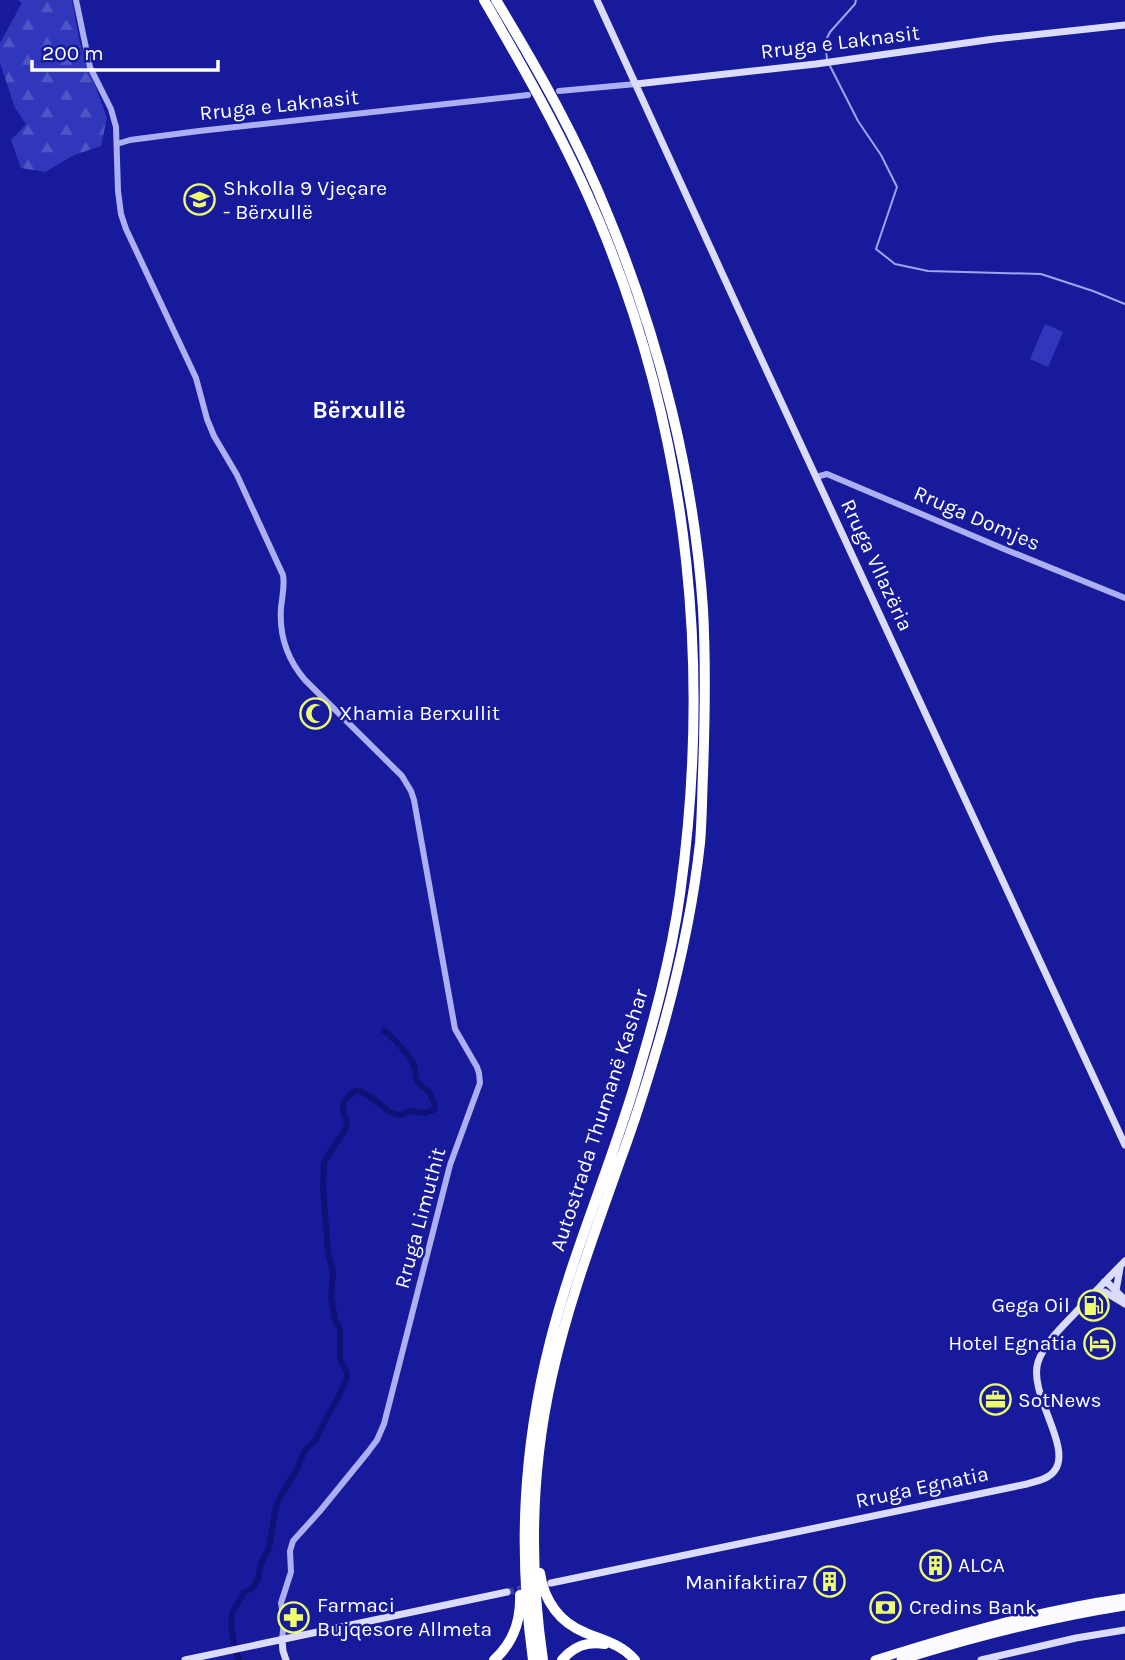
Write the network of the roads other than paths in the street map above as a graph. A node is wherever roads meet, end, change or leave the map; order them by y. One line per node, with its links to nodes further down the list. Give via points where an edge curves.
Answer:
1 (75, 0): 9 (street, via 90,67 111,109)
2 (484, 0): 17 (highway, Autostrada Thumanë Kashar, via 559,134 628,299 671,461 692,609 693,741 687,835 673,937 633,1089 547,1355 536,1401)
3 (496, 0): 17 (highway, Autostrada Thumanë Kashar, via 570,131 634,283 677,435 703,608 700,841 691,897 650,1071 564,1330)
4 (597, 0): 6 (main road, Rruga Vllazëria)
5 (1125, 25): 6 (main road, Rruga e Laknasit)
6 (636, 83): 7 (street, Rruga e Laknasit); 10 (main road, Rruga Vllazëria)
7 (559, 91)
8 (528, 95): 9 (street, Rruga e Laknasit)
9 (117, 144): 25 (street, Rruga Limuthit, via 118,191 126,229 196,378 214,436 283,575 281,622 292,663 406,781 414,800 455,1030 479,1073 480,1083 450,1165 384,1424 368,1452 293,1541 291,1572 281,1603)
10 (816, 477): 11 (street, Rruga Domjes, via 828,474); 12 (main road, Rruga Vllazëria)
11 (1125, 598)
12 (1125, 1145)
13 (1123, 1263): 14 (main road, Rruga Egnatia); 16 (main road, via 1118,1276)
14 (1104, 1282): 15 (main road, Rruga Egnatia); 16 (main road)
15 (1095, 1291): 16 (main road); 20 (main road, Rruga Egnatia, via 1052,1338 1038,1363 1038,1388 1059,1455 1054,1472 1045,1478)
16 (1121, 1299)
17 (534, 1453): 18 (highway, Autostrada Thumanë Kashar); 19 (highway, Autostrada Thumanë Kashar)
18 (540, 1471): 30 (highway, Autostrada Thumanë Kashar, via 534,1508 535,1578); 32 (highway, via 539,1559 546,1595 571,1626 617,1645)
19 (524, 1476): 28 (highway, via 519,1611 512,1637); 29 (highway, Autostrada Thumanë Kashar, via 524,1552)
20 (551, 1583)
21 (507, 1592): 25 (main road)
22 (1125, 1598): 33 (highway, via 1009,1621)
23 (1125, 1606): 34 (highway, via 977,1637)
24 (1125, 1630): 35 (main road)
25 (282, 1640): 26 (main road); 27 (main road)
26 (185, 1660)
27 (286, 1660)
28 (494, 1660)
29 (533, 1660)
30 (543, 1660)
31 (562, 1660): 32 (highway, via 578,1647 595,1643 616,1648)
32 (632, 1660)
33 (875, 1660)
34 (901, 1660)
35 (981, 1660)

